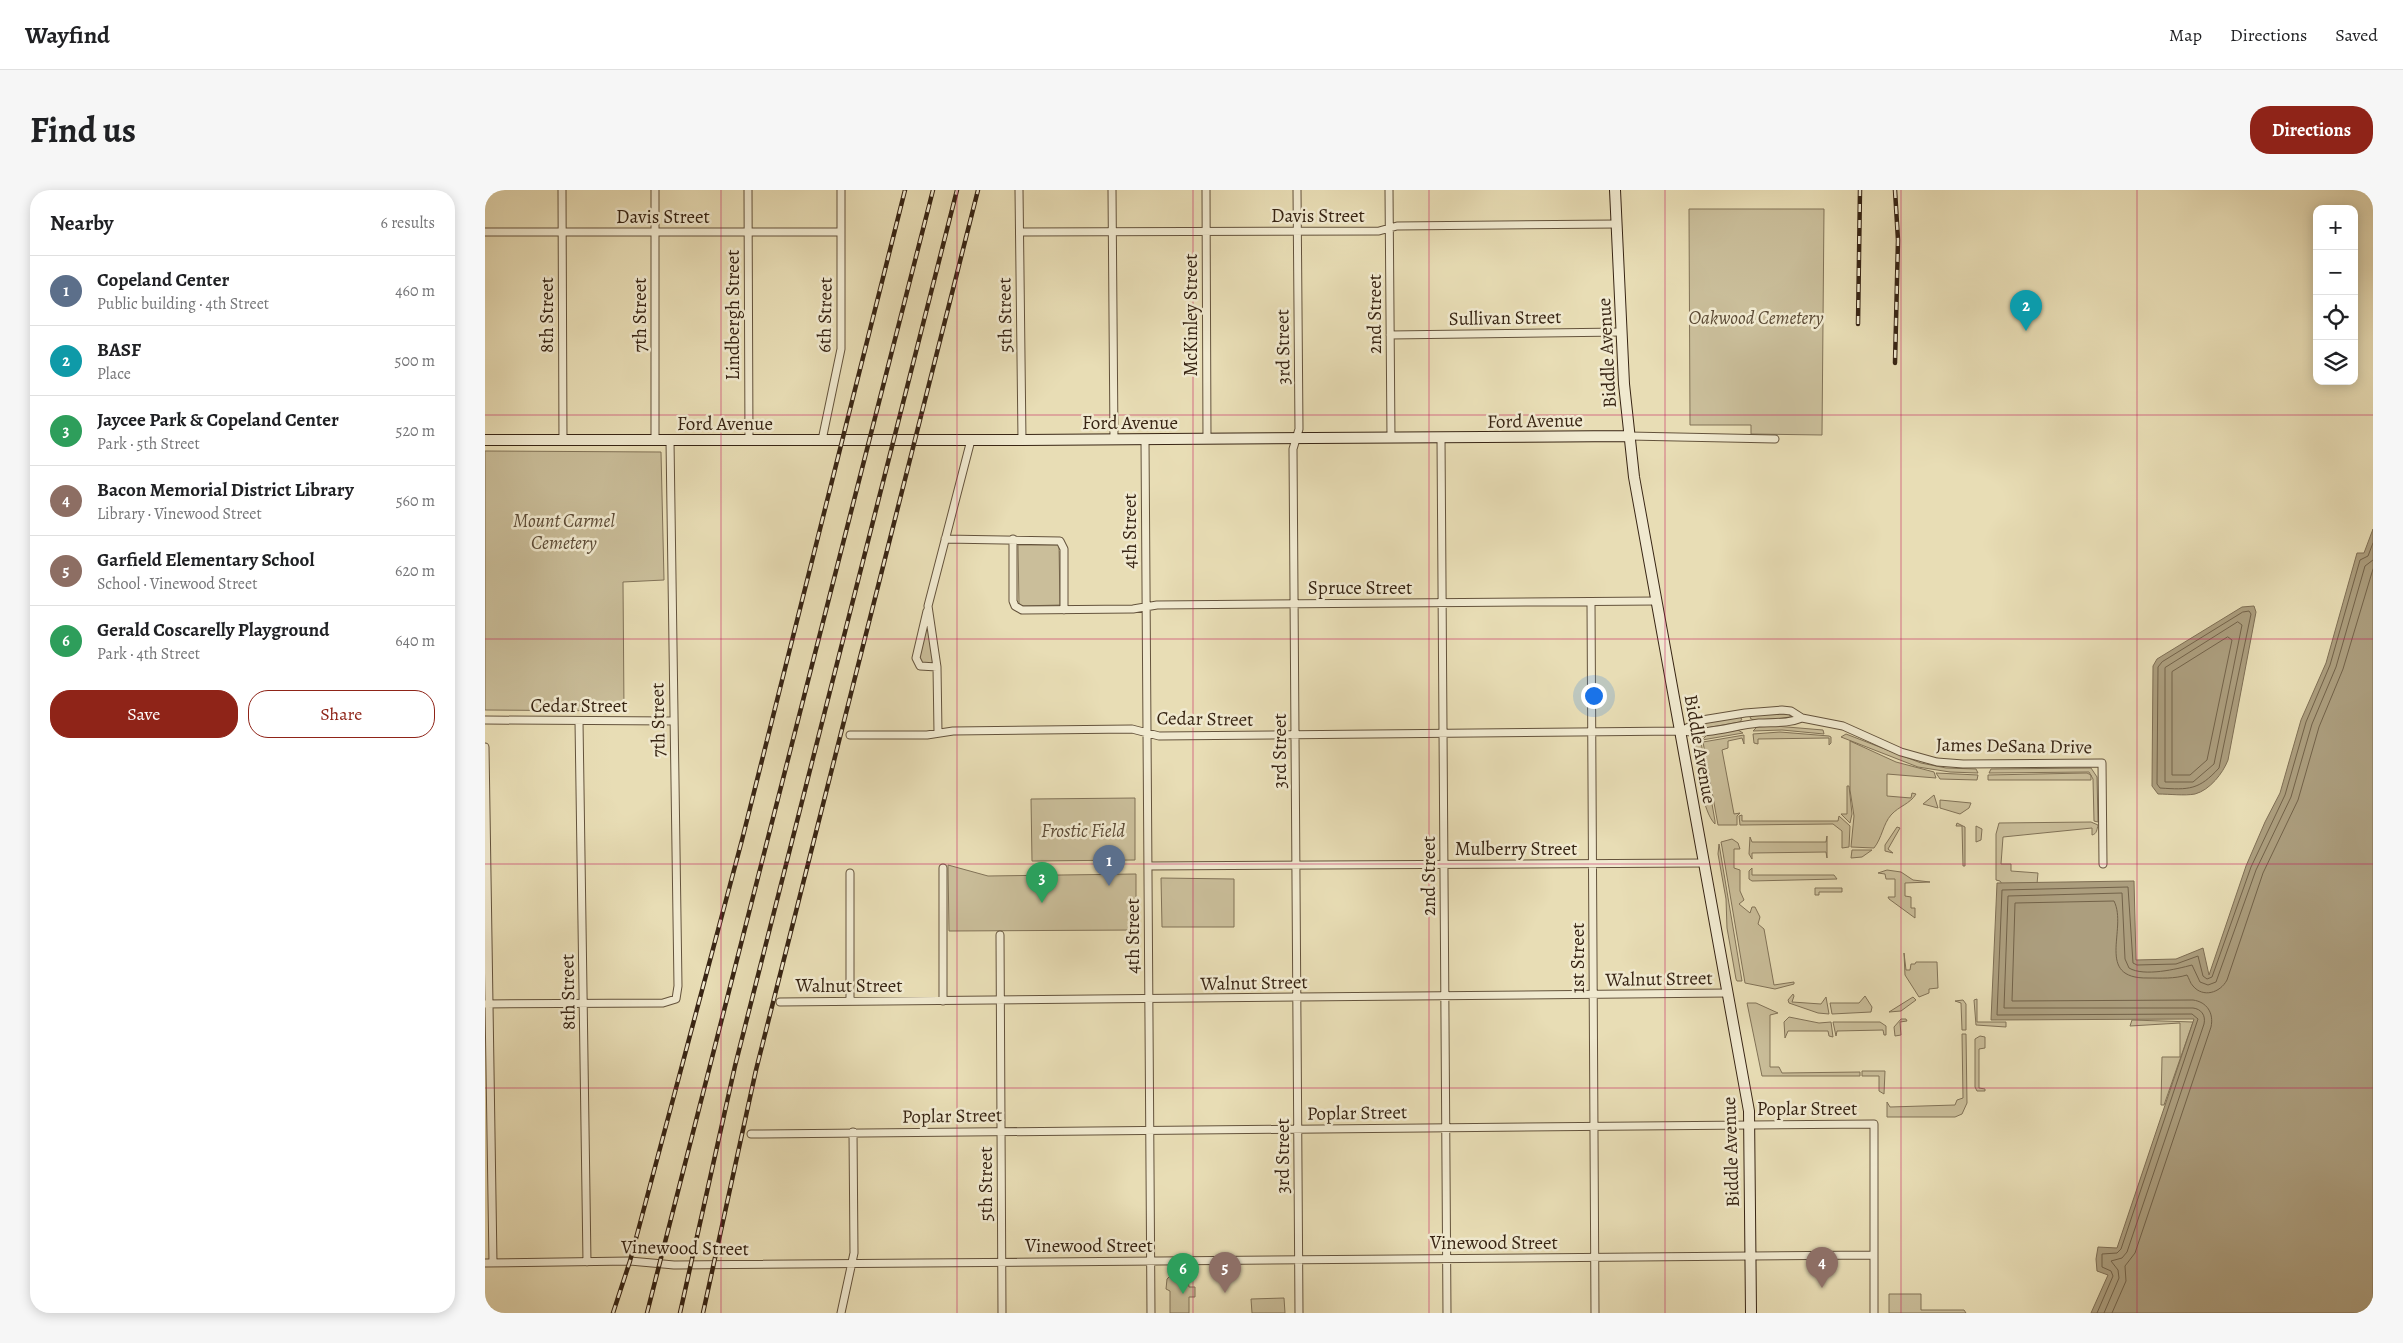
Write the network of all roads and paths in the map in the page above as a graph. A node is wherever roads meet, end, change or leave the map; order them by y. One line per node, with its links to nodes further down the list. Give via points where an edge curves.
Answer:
1 (562, 190): 13 (street, 8th Street)
2 (655, 190): 18 (street, 7th Street)
3 (748, 190): 14 (street, Lindbergh Street)
4 (841, 190): 19 (street, 6th Street)
5 (1019, 190): 20 (street, 5th Street)
6 (1112, 190): 21 (street)
7 (1206, 190): 15 (street, McKinley Street)
8 (1297, 190): 16 (street, 3rd Street)
9 (1389, 190): 12 (street, 2nd Street)
10 (1615, 190): 11 (main road, Biddle Avenue)
11 (1617, 224): 12 (street, Davis Street); 22 (main road, Biddle Avenue)
12 (1389, 228): 16 (street, Davis Street, via 1379,231); 23 (street, 2nd Street)
13 (562, 231): 17 (street, Davis Street); 18 (street, Davis Street); 31 (street, 8th Street)
14 (749, 231): 18 (street, Davis Street); 19 (street, Davis Street); 32 (street, Lindbergh Street)
15 (1206, 231): 16 (street, Davis Street); 21 (street, Davis Street); 27 (street, McKinley Street)
16 (1297, 231): 28 (street, 3rd Street, via 1299,429)
17 (485, 232)
18 (655, 232): 38 (street, 7th Street)
19 (841, 232): 33 (street, 6th Street, via 841,349)
20 (1020, 232): 21 (street, Davis Street); 35 (street, 5th Street)
21 (1112, 232): 36 (street)
22 (1621, 332): 23 (street, Sullivan Street); 24 (main road, Biddle Avenue)
23 (1390, 335): 25 (street, 2nd Street)
24 (1629, 436): 26 (main road, Ford Avenue); 29 (street, Ford Avenue); 42 (main road, Biddle Avenue)
25 (1391, 438): 26 (main road, Ford Avenue); 28 (main road, Ford Avenue)
26 (1441, 438): 44 (street, 2nd Street)
27 (1207, 439): 28 (main road, Ford Avenue); 37 (main road, Ford Avenue)
28 (1296, 439): 45 (street, 3rd Street, via 1293,449)
29 (1775, 439)
30 (485, 440): 31 (main road, Ford Avenue)
31 (563, 440): 38 (main road, Ford Avenue)
32 (749, 440): 33 (main road, Ford Avenue); 39 (main road, Ford Avenue)
33 (822, 440): 34 (main road, Ford Avenue)
34 (971, 440): 35 (main road, Ford Avenue); 40 (street)
35 (1022, 440): 36 (main road, Ford Avenue)
36 (1114, 440): 37 (main road, Ford Avenue)
37 (1145, 440): 47 (street, 4th Street)
38 (655, 441): 39 (main road, Ford Avenue)
39 (670, 441): 53 (street, 7th Street)
40 (945, 539): 41 (street); 46 (street)
41 (1013, 539): 48 (street, via 1055,540 1062,544); 48 (street, Spruce Street, via 1015,606 1022,610)
42 (1657, 601): 43 (street, Spruce Street); 54 (main road, Biddle Avenue)
43 (1591, 602): 44 (street, Spruce Street); 56 (street, 1st Street)
44 (1442, 603): 45 (street, Spruce Street); 58 (street, 2nd Street)
45 (1294, 604): 47 (street, Spruce Street); 60 (street, 3rd Street)
46 (928, 606): 49 (street); 49 (street, via 916,658 920,666)
47 (1146, 607): 48 (street, Spruce Street); 55 (street, 4th Street)
48 (1065, 610)
49 (937, 668): 57 (street)
50 (1801, 718): 54 (street, James DeSana Drive, via 1790,723 1759,723 1701,733); 54 (street, James DeSana Drive, via 1791,711 1754,711 1702,720); 64 (street, James DeSana Drive, via 1843,726 1901,752 1937,762 2102,763)
51 (485, 720): 52 (street, Cedar Street)
52 (579, 721): 53 (street, Cedar Street); 80 (street, 8th Street)
53 (674, 721): 80 (street, 7th Street, via 676,999 663,1003)
54 (1681, 731): 56 (street, Cedar Street); 62 (main road, Biddle Avenue)
55 (1147, 732): 57 (street, Cedar Street, via 1122,729 953,731); 60 (street, Cedar Street, via 1159,736); 66 (street, 4th Street)
56 (1591, 733): 58 (street, Cedar Street); 63 (street, 1st Street)
57 (938, 734): 59 (street, Cedar Street)
58 (1443, 734): 60 (street, Cedar Street); 65 (street, 2nd Street)
59 (850, 735)
60 (1295, 735): 67 (street, 3rd Street)
61 (485, 747): 81 (street)
62 (1705, 863): 63 (street, Mulberry Street); 71 (main road, Biddle Avenue)
63 (1592, 864): 65 (street, Mulberry Street); 72 (street, 1st Street)
64 (2103, 864)
65 (1444, 865): 67 (street, Mulberry Street); 73 (street, 2nd Street)
66 (1148, 866): 67 (street, Mulberry Street); 75 (street, 4th Street)
67 (1296, 866): 74 (street, 3rd Street)
68 (943, 868): 78 (street)
69 (850, 874): 77 (street)
70 (1000, 935): 76 (street, 5th Street)
71 (1728, 993): 72 (street, Walnut Street); 82 (main road, Biddle Avenue)
72 (1593, 995): 73 (street, Walnut Street); 83 (street, 1st Street)
73 (1445, 996): 74 (street, Walnut Street); 84 (street, 2nd Street)
74 (1297, 998): 75 (street, Walnut Street); 85 (street, 3rd Street)
75 (1149, 999): 76 (street, Walnut Street); 86 (street, 4th Street)
76 (1000, 1000): 78 (street, Walnut Street); 87 (street, 5th Street)
77 (850, 1001): 78 (street, Walnut Street); 79 (street, Walnut Street)
78 (943, 1001)
79 (780, 1002)
80 (584, 1003): 81 (street); 96 (street, 8th Street)
81 (487, 1004): 98 (street)
82 (1749, 1124): 83 (street, Poplar Street); 90 (street, Poplar Street, via 1873,1124); 91 (main road, Biddle Avenue)
83 (1594, 1126): 84 (street, Poplar Street); 92 (street, 1st Street)
84 (1446, 1127): 85 (street, Poplar Street); 93 (street, 2nd Street)
85 (1298, 1129): 86 (street, Poplar Street); 94 (street, 3rd Street)
86 (1149, 1130): 87 (street, Poplar Street); 95 (street, 4th Street)
87 (1001, 1131): 88 (street, Poplar Street); 97 (street, 5th Street)
88 (853, 1132): 89 (street, Poplar Street); 99 (street, via 854,1251)
89 (751, 1134)
90 (1874, 1255): 91 (street, Vinewood Street); 107 (street)
91 (1751, 1256): 92 (street, Vinewood Street); 106 (main road, Biddle Avenue)
92 (1595, 1258): 93 (street, Vinewood Street); 105 (street, 1st Street)
93 (1447, 1259): 94 (street, Vinewood Street); 104 (street, 2nd Street)
94 (1298, 1260): 95 (street, Vinewood Street); 103 (street, 3rd Street)
95 (1150, 1261): 97 (street, Vinewood Street); 102 (street, 4th Street)
96 (587, 1262): 98 (street, Vinewood Street); 99 (street, Vinewood Street)
97 (1002, 1262): 99 (street, Vinewood Street); 101 (street, 5th Street)
98 (489, 1263)
99 (851, 1264): 100 (street)
100 (841, 1313)
101 (1002, 1313)
102 (1151, 1313)
103 (1299, 1313)
104 (1447, 1313)
105 (1595, 1313)
106 (1751, 1313)
107 (1874, 1313)

